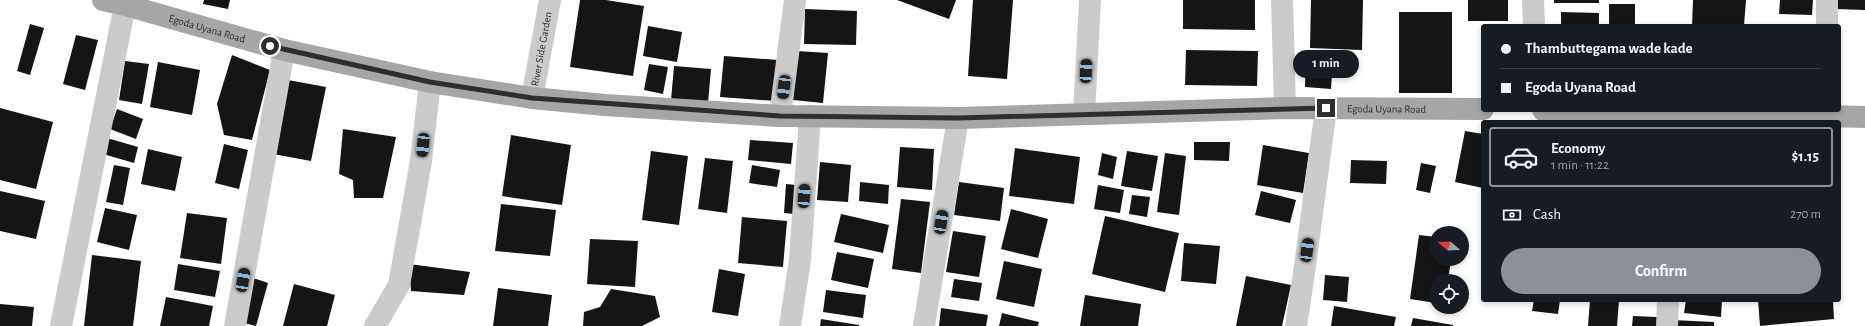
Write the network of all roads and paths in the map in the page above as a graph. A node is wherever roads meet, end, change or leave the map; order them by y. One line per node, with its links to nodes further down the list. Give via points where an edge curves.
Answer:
1 (103, 0): 8 (main road, Egoda Uyana Road)
2 (550, 0): 13 (street, River Side Garden)
3 (795, 0): 20 (street)
4 (1090, 0): 19 (street)
5 (1282, 0): 14 (street)
6 (1533, 0): 9 (street)
7 (1827, 0): 10 (street)
8 (124, 4): 11 (main road, Egoda Uyana Road); 26 (street)
9 (1534, 24)
10 (1827, 24)
11 (284, 50): 12 (main road, Egoda Uyana Road); 27 (street)
12 (430, 82): 13 (main road, Egoda Uyana Road); 28 (street, via 422,160 398,285)
13 (532, 98): 20 (main road, Egoda Uyana Road)
14 (1285, 108): 15 (main road, Egoda Uyana Road); 19 (main road, Egoda Uyana Road)
15 (1326, 108): 16 (main road, Egoda Uyana Road); 31 (street)
16 (1481, 109)
17 (1582, 112): 22 (main road)
18 (1827, 113): 22 (main road); 23 (main road)
19 (1084, 114): 24 (main road, Egoda Uyana Road)
20 (780, 116): 21 (main road, Egoda Uyana Road)
21 (810, 116): 24 (main road, Egoda Uyana Road); 29 (street, via 800,260)
22 (1681, 117)
23 (1865, 117)
24 (958, 118): 30 (street)
25 (1668, 302): 32 (street)
26 (61, 326)
27 (235, 326)
28 (375, 326)
29 (790, 326)
30 (924, 326)
31 (1296, 326)
32 (1667, 326)

